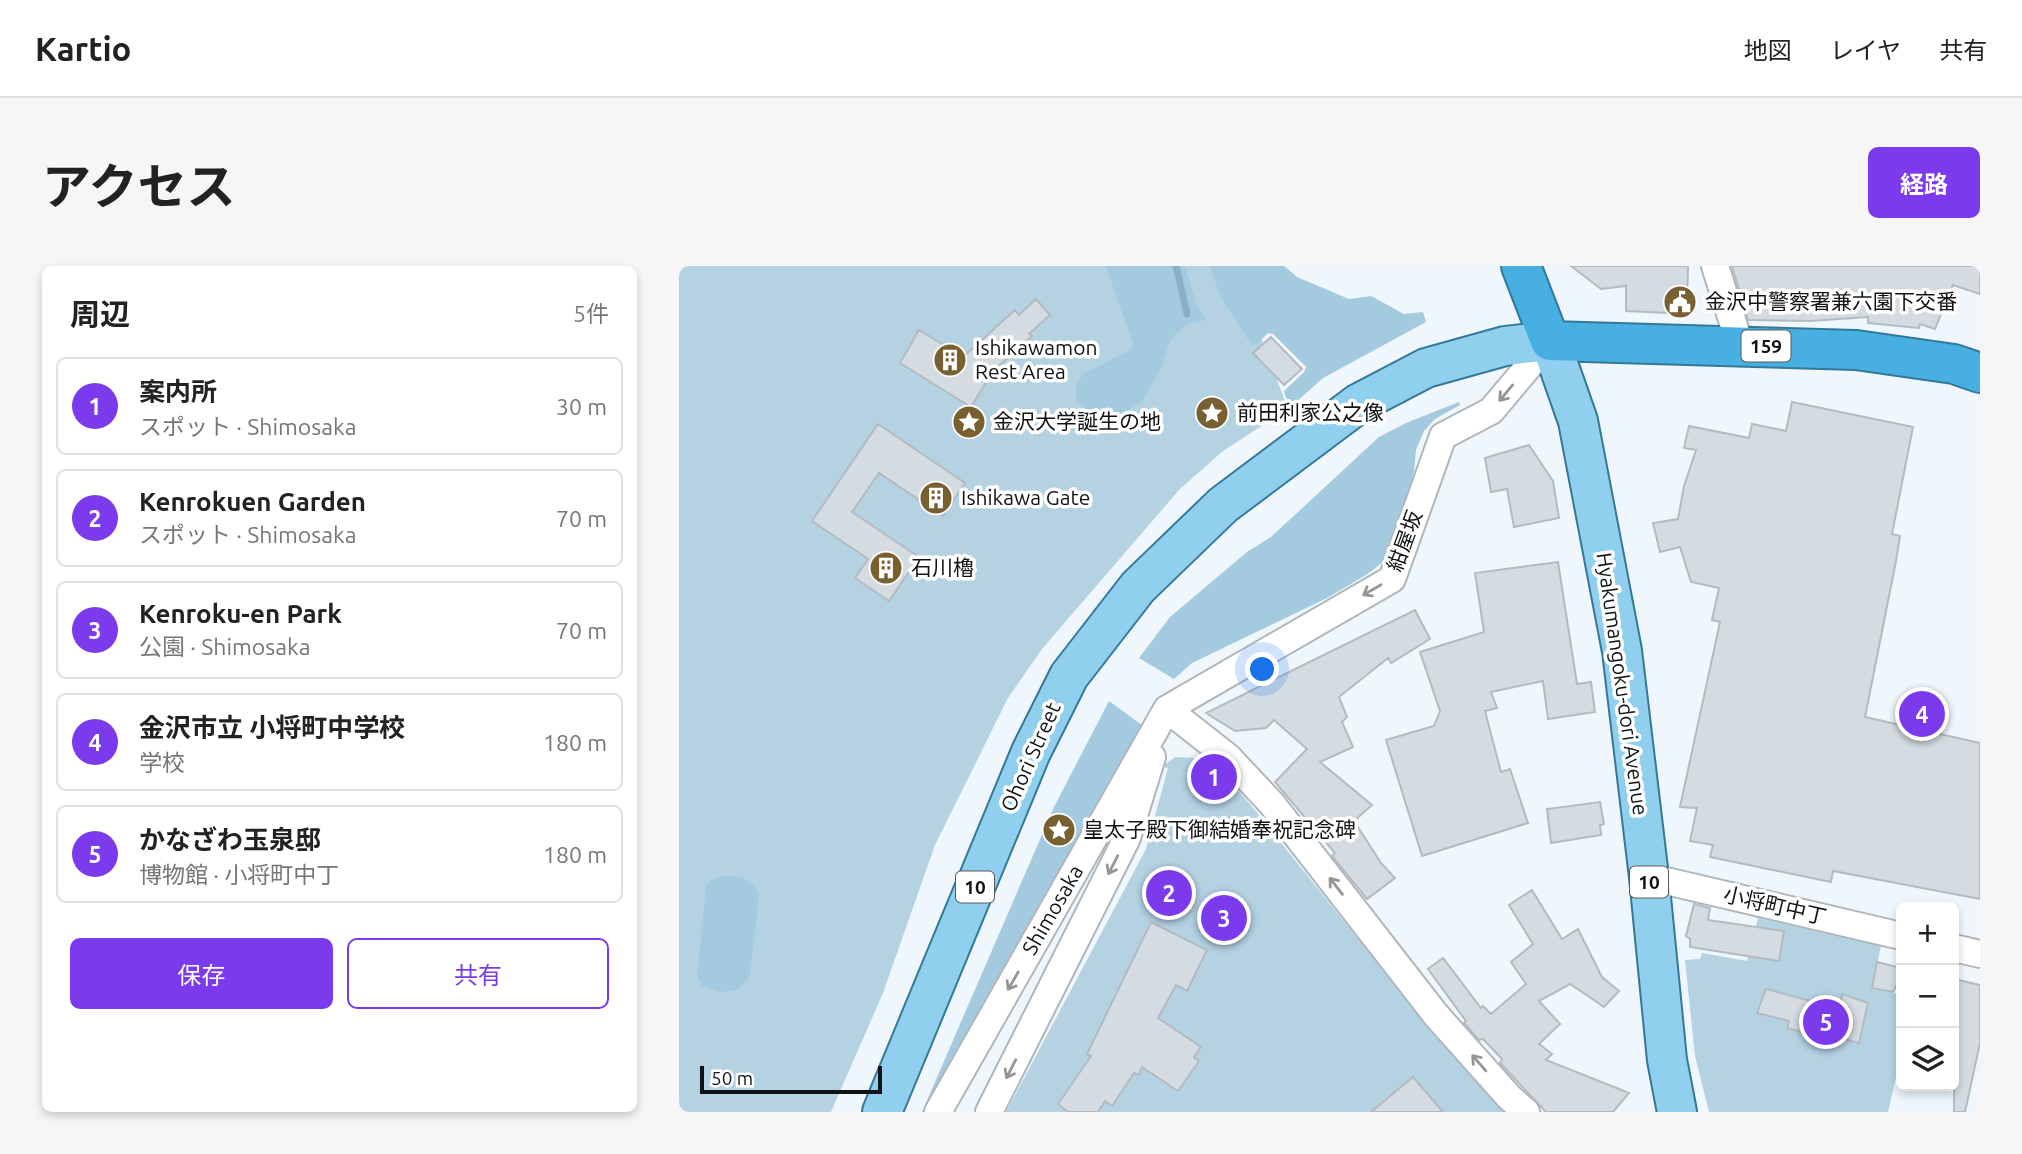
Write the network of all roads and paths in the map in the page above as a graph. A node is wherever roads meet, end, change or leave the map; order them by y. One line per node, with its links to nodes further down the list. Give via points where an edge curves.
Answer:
1 (1521, 266): 3 (highway, Hyakumangoku-dori Avenue)
2 (1715, 266): 4 (street)
3 (1550, 341): 4 (highway, 159); 6 (street, 紺屋坂, one-way to 6, via 1491,411 1443,436 1391,579); 7 (main road, Hyakumangoku-dori Avenue / 10, via 1579,421 1622,651); 11 (main road, Ohori Street / 10, via 1505,346 1426,368 1359,403 1223,505 1138,587 1069,676 1031,752)
4 (1740, 345): 5 (highway, 159, via 1856,350 1954,364)
5 (1980, 373)
6 (1167, 709): 12 (street, Shimosaka, one-way to 12); 13 (street, one-way to 13, via 1127,838); 14 (street, one-way to 6, via 1436,1015 1272,804 1228,757)
7 (1649, 877): 8 (street, 小将町中丁); 15 (main road, Hyakumangoku-dori Avenue / 10, via 1667,1060)
8 (1896, 935)
9 (1959, 949): 10 (street)
10 (1980, 954)
11 (882, 1112)
12 (938, 1112)
13 (989, 1112)
14 (1526, 1112)
15 (1677, 1112)

